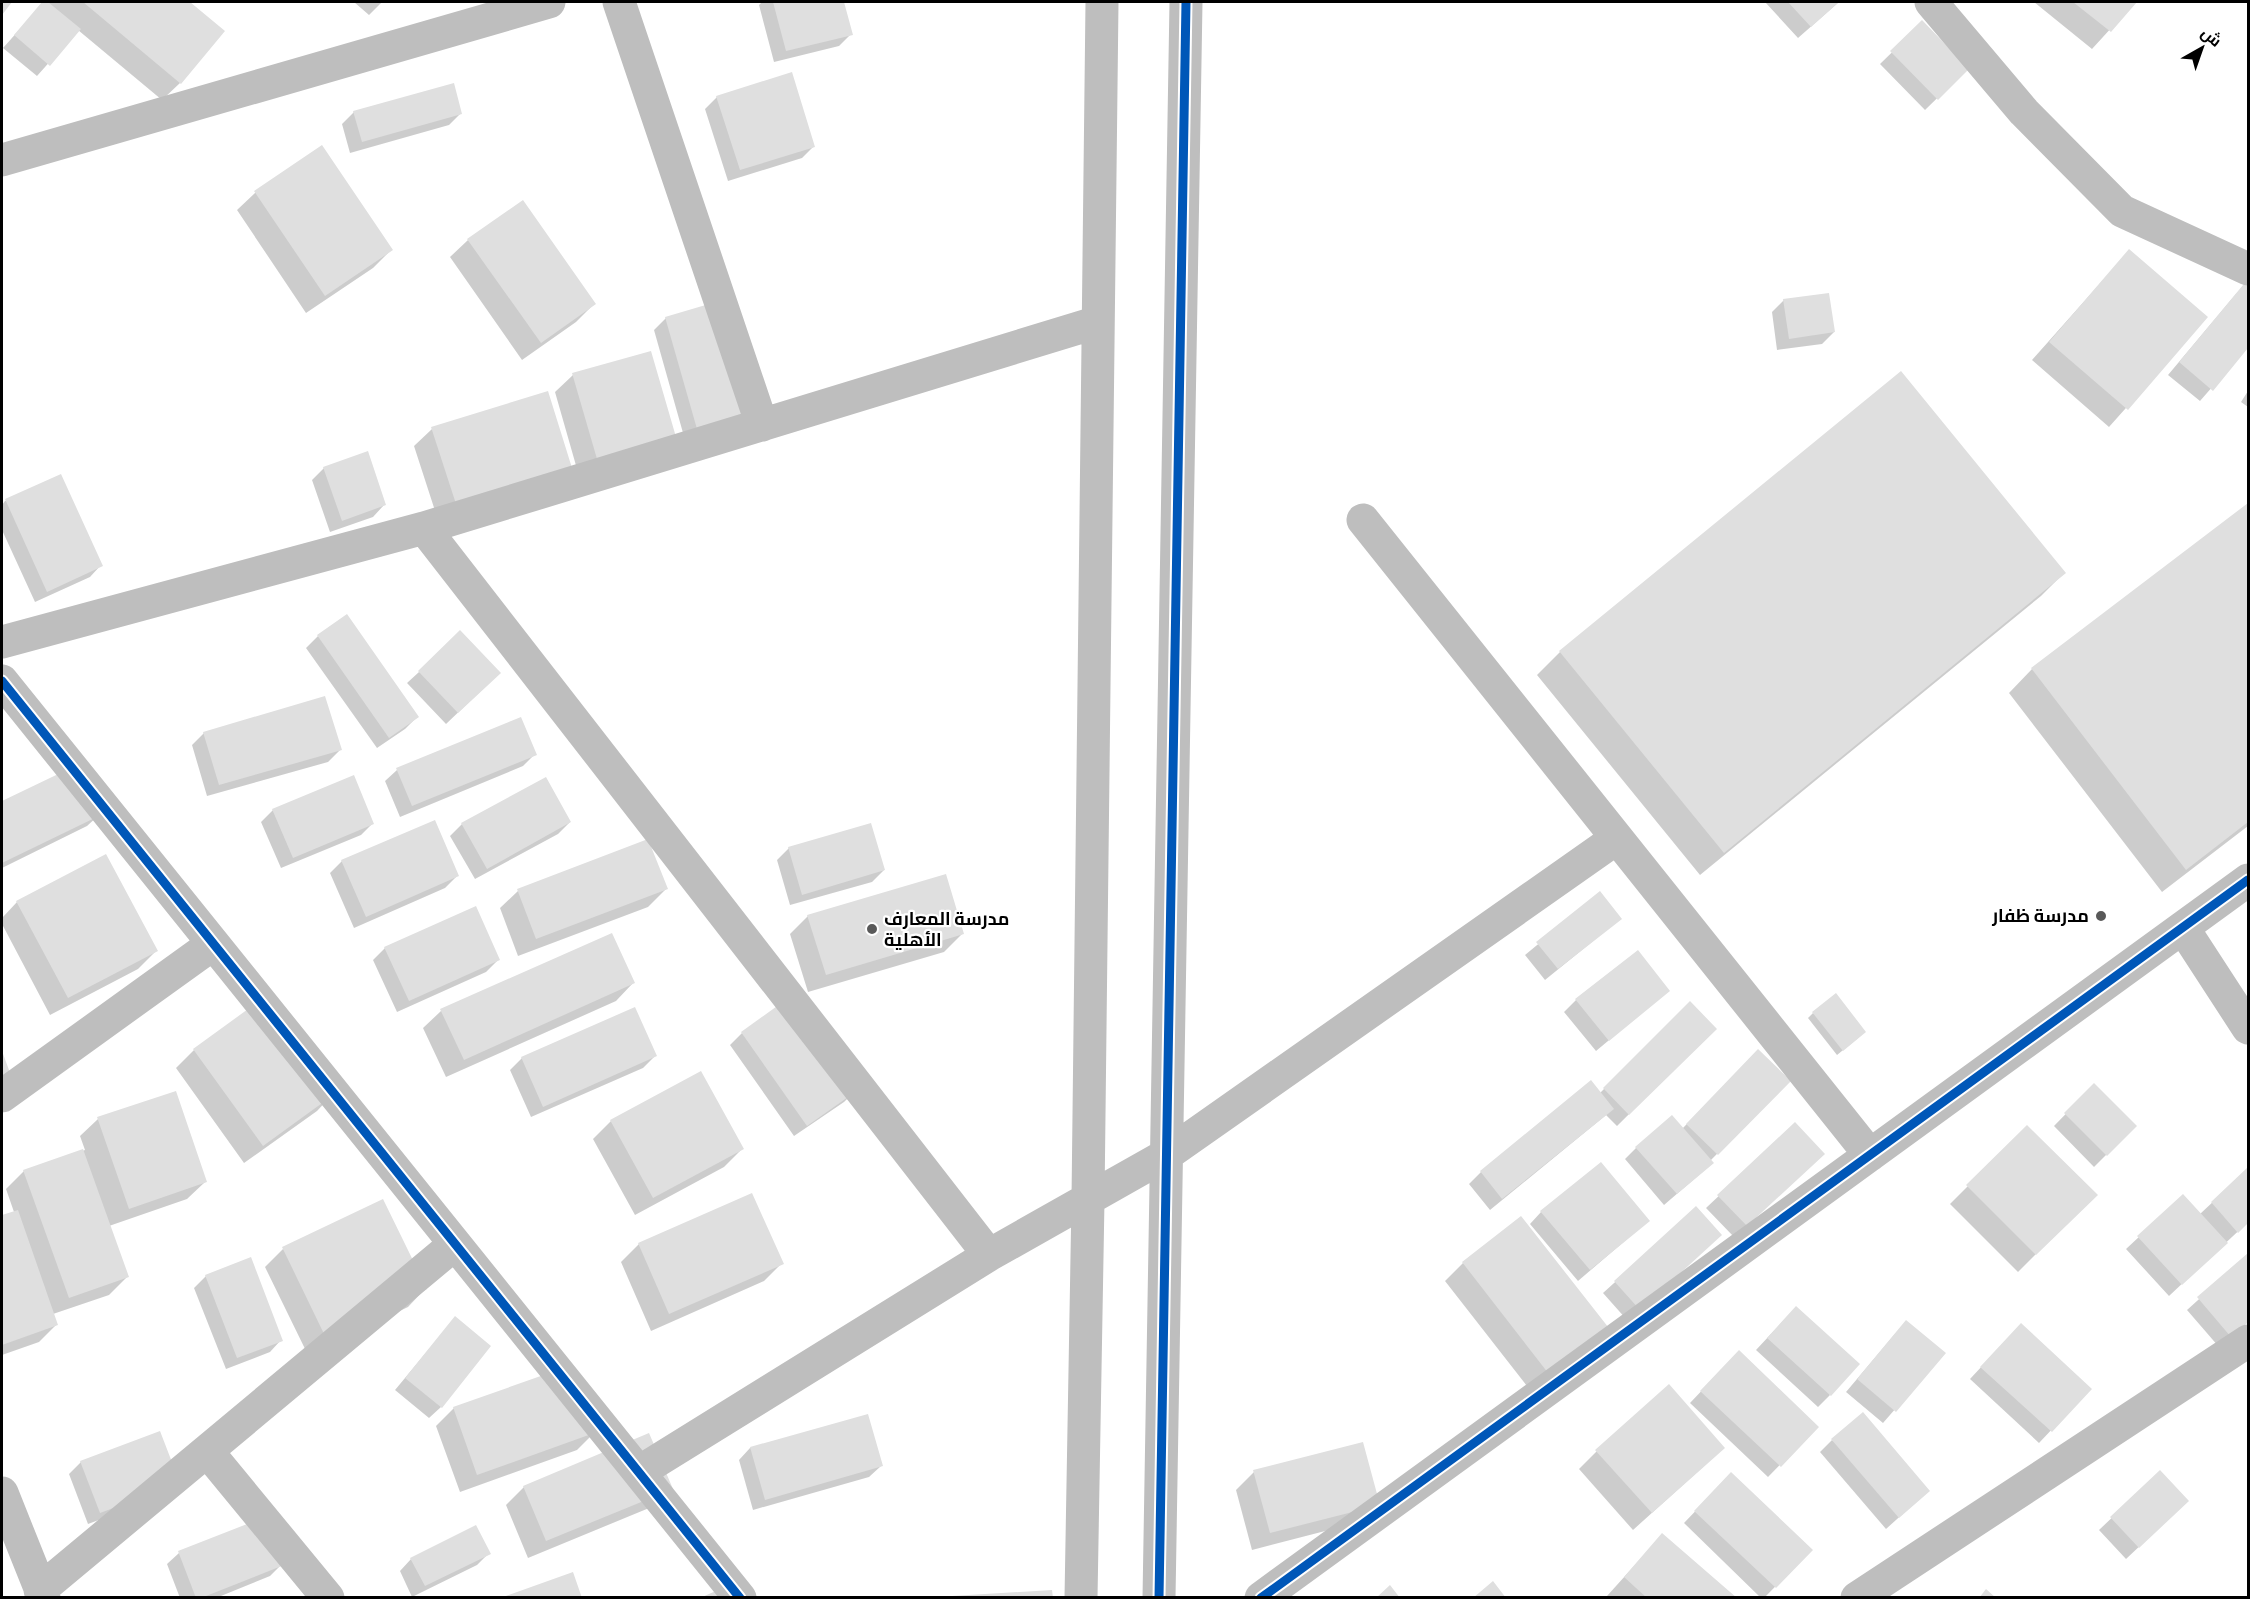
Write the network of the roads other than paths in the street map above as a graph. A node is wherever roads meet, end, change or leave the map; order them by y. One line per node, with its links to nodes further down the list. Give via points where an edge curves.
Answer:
1 (549, 2): 6 (street)
2 (619, 2): 9 (street)
3 (1102, 2): 8 (street)
4 (1186, 2): 20 (street)
5 (1931, 2): 7 (street, via 2024,112 2122,211)
6 (2, 160)
7 (2248, 269)
8 (1098, 322): 9 (street); 22 (street)
9 (762, 424): 11 (street)
10 (1363, 520): 14 (street)
11 (424, 528): 12 (street); 24 (street)
12 (2, 642)
13 (2, 681): 17 (street)
14 (1617, 838): 20 (street); 21 (street)
15 (2248, 880): 16 (street)
16 (2183, 928): 18 (street); 21 (street)
17 (213, 944): 19 (street); 23 (street)
18 (2248, 1028)
19 (2, 1095)
20 (1166, 1155): 22 (street); 33 (street)
21 (1870, 1155): 34 (street)
22 (1088, 1200): 24 (street); 32 (street)
23 (455, 1244): 26 (street); 27 (street)
24 (989, 1255): 27 (street)
25 (2248, 1341): 35 (street)
26 (207, 1451): 29 (street); 30 (street)
27 (639, 1472): 31 (street)
28 (2, 1493): 29 (street)
29 (42, 1594)
30 (328, 1598)
31 (740, 1598)
32 (1081, 1598)
33 (1159, 1598)
34 (1261, 1598)
35 (1857, 1598)

